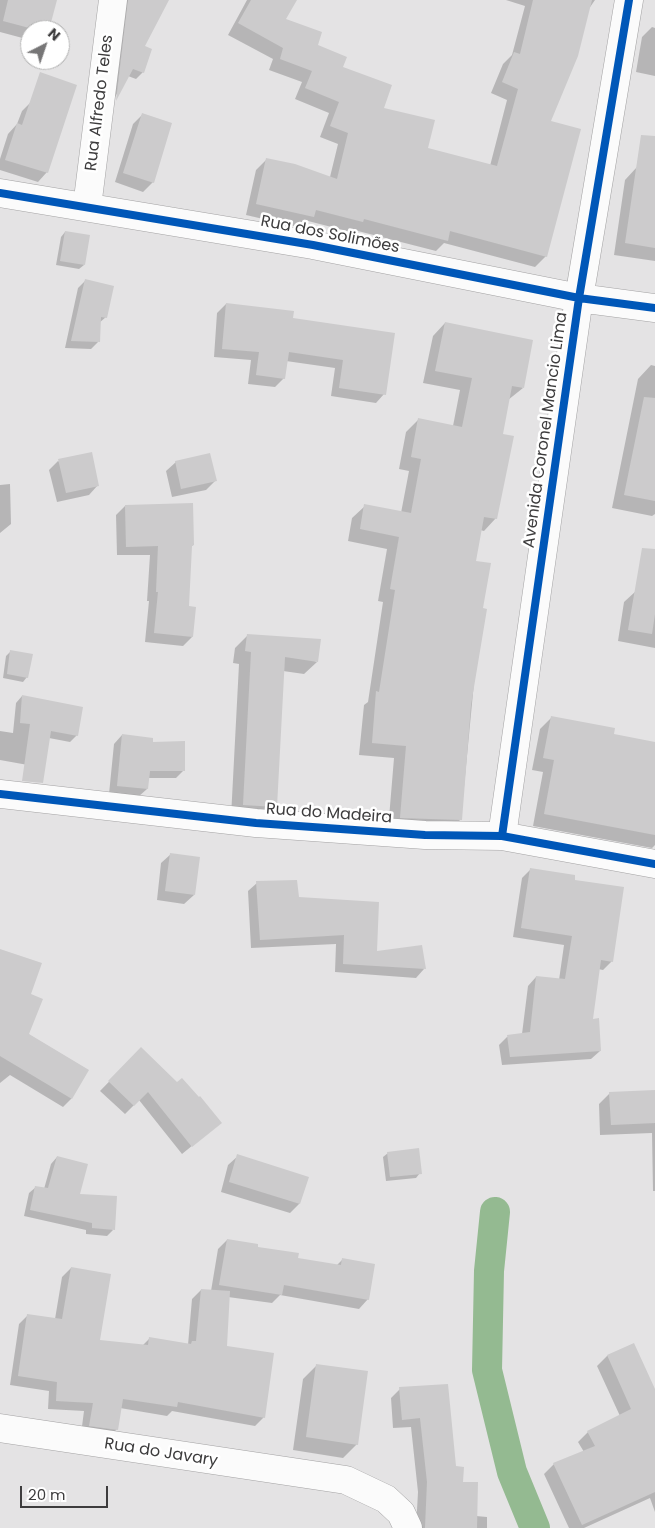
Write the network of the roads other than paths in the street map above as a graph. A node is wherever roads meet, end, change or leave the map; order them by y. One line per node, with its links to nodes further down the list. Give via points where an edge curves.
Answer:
1 (113, 0): 4 (street, Rua Alfredo Teles)
2 (629, 0): 5 (street, Avenida Coronel Mancio Lima)
3 (0, 194): 4 (street, Rua dos Solimões)
4 (87, 207): 5 (street, Rua dos Solimões, via 313,244)
5 (579, 298): 6 (street, Rua dos Solimões); 8 (street, Avenida Coronel Mancio Lima)
6 (655, 308)
7 (0, 794): 8 (street, Rua do Madeira, via 256,823)
8 (502, 836): 9 (street, Rua do Madeira)
9 (655, 864)
10 (0, 1428): 11 (street, Rua do Javary, via 346,1480 386,1499 401,1513)
11 (408, 1528)

